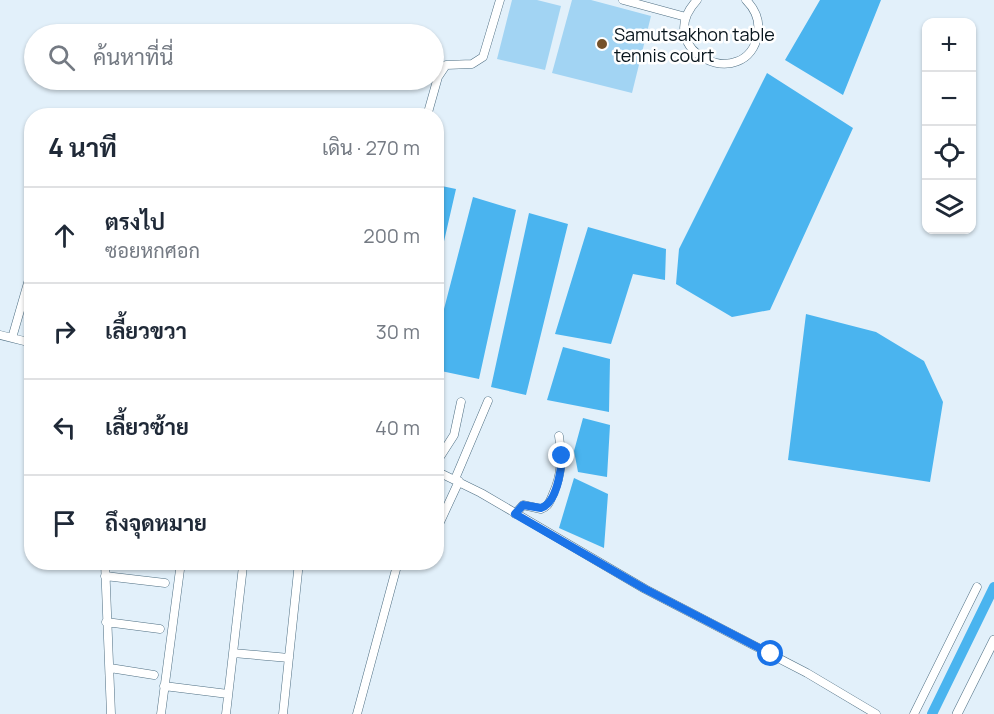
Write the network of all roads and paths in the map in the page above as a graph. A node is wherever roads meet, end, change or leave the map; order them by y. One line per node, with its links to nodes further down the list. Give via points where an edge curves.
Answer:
1 (500, 0): 6 (street, via 483,57 472,64)
2 (623, 0): 5 (street)
3 (697, 0): 5 (street)
4 (746, 0): 5 (street, via 756,14 758,34 748,53 730,63 716,64 697,55 687,38)
5 (686, 17)
6 (444, 67)
7 (435, 90): 8 (street)
8 (429, 108)
9 (24, 297): 11 (street)
10 (0, 334): 11 (street)
11 (12, 338): 12 (street)
12 (24, 341)
13 (488, 401): 18 (street)
14 (461, 402): 16 (street, via 454,435)
15 (559, 436): 20 (street, via 561,471 549,504 541,508 523,505)
16 (444, 451)
17 (444, 475): 18 (street)
18 (457, 482): 19 (street); 20 (street)
19 (444, 514)
20 (515, 514): 43 (street)
21 (105, 570): 26 (street)
22 (179, 570): 36 (street)
23 (243, 570): 32 (street)
24 (298, 570): 33 (street)
25 (396, 570): 42 (street)
26 (105, 576): 27 (street); 29 (street)
27 (165, 583)
28 (977, 587): 44 (street)
29 (106, 622): 30 (street); 34 (street)
30 (160, 629)
31 (994, 640): 45 (street)
32 (233, 653): 33 (street); 37 (street)
33 (289, 658): 41 (street)
34 (110, 668): 35 (street); 38 (street)
35 (154, 675)
36 (164, 686): 37 (street); 39 (street)
37 (228, 694): 40 (street)
38 (111, 714)
39 (161, 714)
40 (226, 714)
41 (283, 714)
42 (357, 714)
43 (876, 714)
44 (914, 714)
45 (957, 714)

